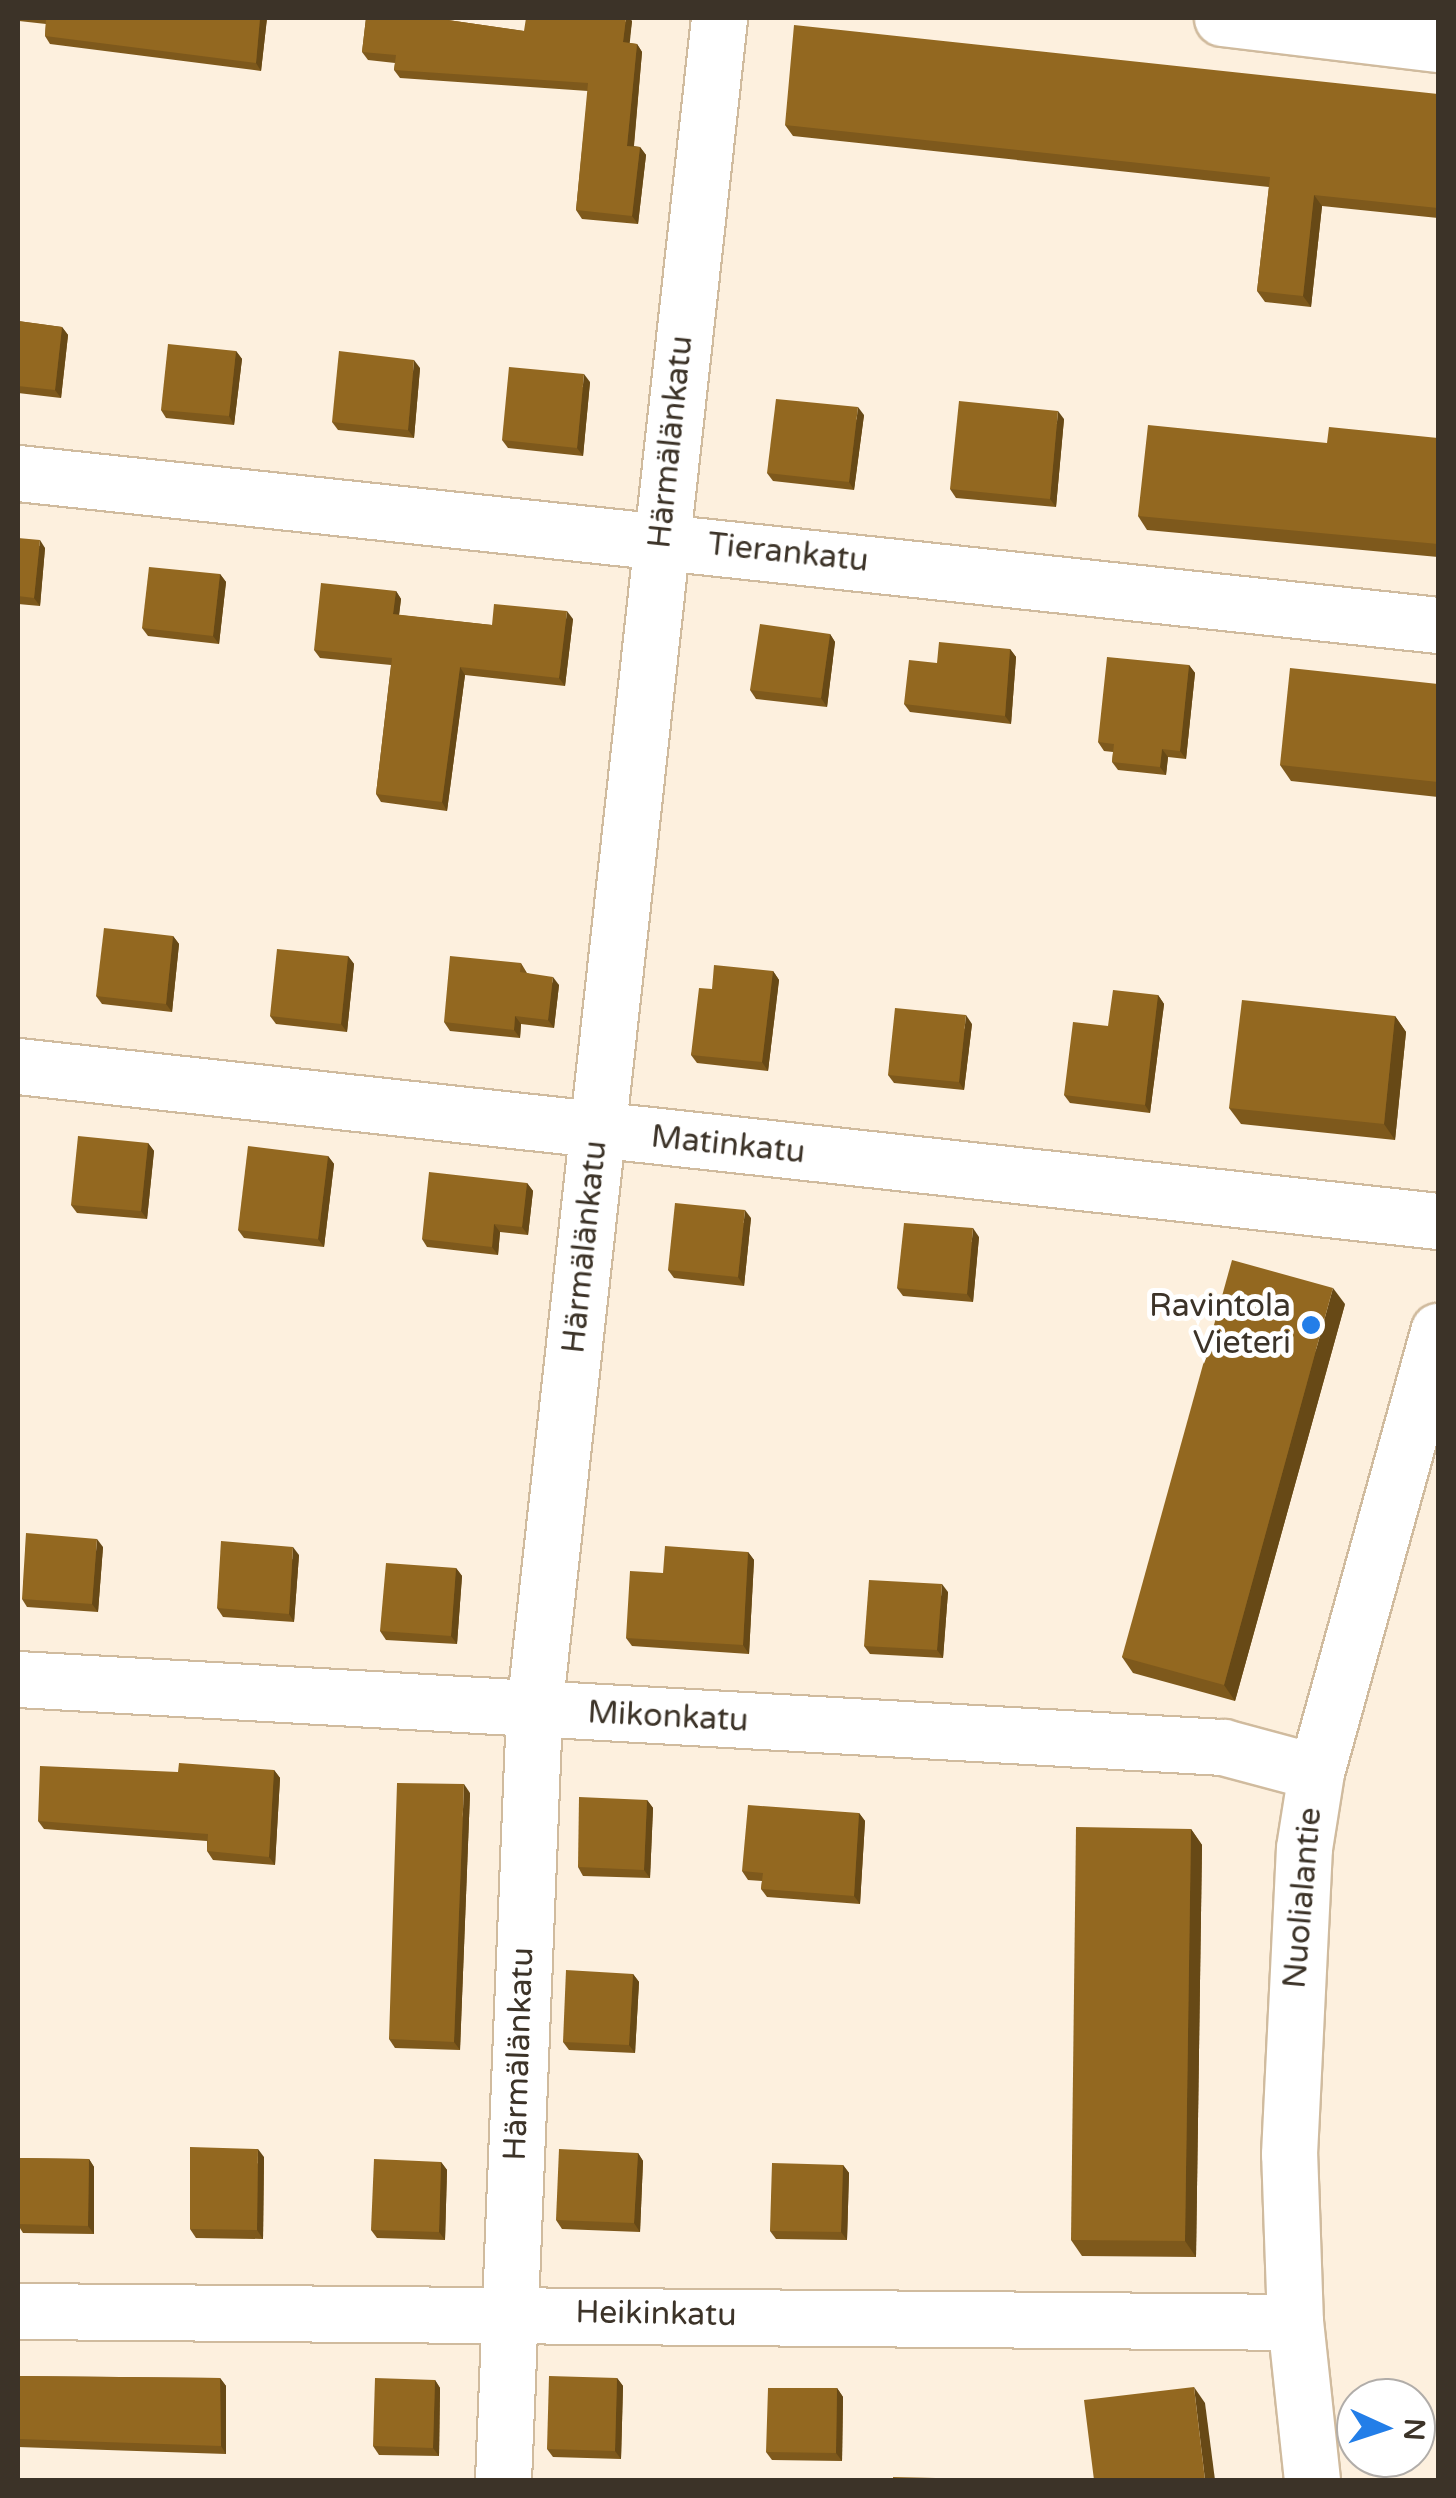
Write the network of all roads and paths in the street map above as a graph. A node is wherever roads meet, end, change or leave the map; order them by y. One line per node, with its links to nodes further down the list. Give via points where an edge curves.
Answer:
1 (719, 18): 5 (street, Härmälänkatu)
2 (1222, 18): 3 (street)
3 (1438, 44)
4 (18, 472): 5 (street, Tierankatu)
5 (659, 539): 6 (street, Tierankatu); 8 (street, Härmälänkatu)
6 (1438, 624)
7 (18, 1066): 8 (street, Matinkatu)
8 (598, 1132): 9 (street, Matinkatu); 12 (street, Härmälänkatu)
9 (1438, 1221)
10 (1438, 1331): 13 (street, Nuolialantie)
11 (18, 1679): 12 (street, Mikonkatu)
12 (534, 1710): 13 (street, Mikonkatu, via 1223,1747); 15 (street, Härmälänkatu)
13 (1316, 1772): 16 (street, Nuolialantie, via 1300,1897 1290,2085)
14 (18, 2311): 15 (street, Heikinkatu)
15 (508, 2312): 16 (street, Heikinkatu); 17 (street, Härmälänkatu)
16 (1295, 2322): 18 (street, Nuolialantie)
17 (503, 2480)
18 (1312, 2480)

